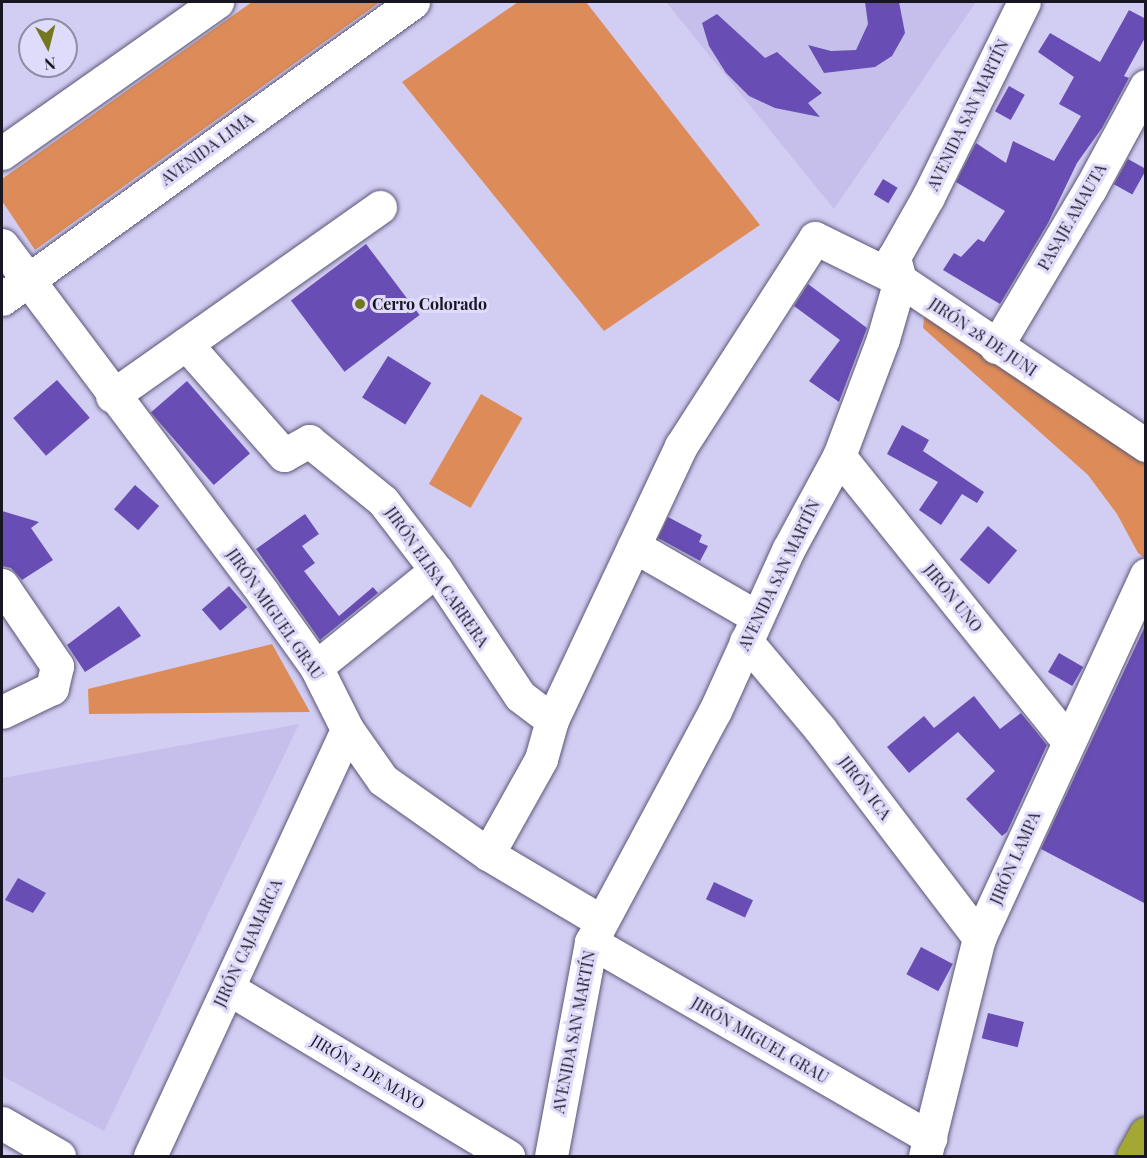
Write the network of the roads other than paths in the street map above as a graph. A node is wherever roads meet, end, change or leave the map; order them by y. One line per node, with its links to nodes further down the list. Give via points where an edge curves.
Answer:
1 (217, 2): 5 (street)
2 (413, 2): 9 (street, AVENIDA LIMA)
3 (1024, 2): 8 (street, AVENIDA SAN MARTÍN, via 928,197 894,257)
4 (1146, 86): 11 (street, PASAJE AMAUTA)
5 (2, 153)
6 (380, 207): 10 (street)
7 (2, 245): 9 (street, JIRÓN MIGUEL GRAU)
8 (900, 280): 11 (street, JIRÓN 28 DE JUNI); 14 (street, AVENIDA SAN MARTÍN, via 883,339); 15 (street, JIRÓN 28 DE JUNI, via 815,238 681,446)
9 (14, 290): 12 (street, JIRÓN MIGUEL GRAU)
10 (186, 344): 12 (street); 16 (street, JIRÓN ELISA CARRERA, via 284,455 309,441 383,501)
11 (996, 347): 13 (street, JIRÓN 28 DE JUNI)
12 (112, 396): 20 (street, JIRÓN MIGUEL GRAU)
13 (1146, 446)
14 (839, 456): 19 (street, AVENIDA SAN MARTÍN); 24 (street, JIRÓN UNO)
15 (634, 546): 19 (street, JIRÓN ICA); 22 (street)
16 (436, 570): 20 (street); 22 (street, JIRÓN ELISA CARRERA, via 520,696)
17 (1146, 575): 24 (street, JIRÓN LAMPA)
18 (2, 585): 21 (street, via 57,666 52,688)
19 (751, 629): 26 (street, AVENIDA SAN MARTÍN, via 694,752); 27 (street, JIRÓN ICA, via 820,729)
20 (316, 667): 23 (street, JIRÓN MIGUEL GRAU)
21 (2, 712)
22 (552, 720): 25 (street, via 542,759)
23 (347, 729): 25 (street, JIRÓN MIGUEL GRAU, via 383,780); 28 (street, JIRÓN CAJAMARCA)
24 (1067, 740): 27 (street, JIRÓN LAMPA)
25 (488, 854): 26 (street, JIRÓN MIGUEL GRAU)
26 (596, 931): 31 (street, JIRÓN MIGUEL GRAU); 35 (street, AVENIDA SAN MARTÍN)
27 (979, 938): 31 (street, JIRÓN LAMPA)
28 (228, 988): 33 (street, JIRÓN CAJAMARCA); 34 (street, JIRÓN 2 DE MAYO)
29 (2, 1123): 32 (street)
30 (1146, 1133): 36 (highway)
31 (927, 1147)
32 (59, 1156)
33 (150, 1156)
34 (508, 1156)
35 (551, 1156)
36 (1133, 1156)

